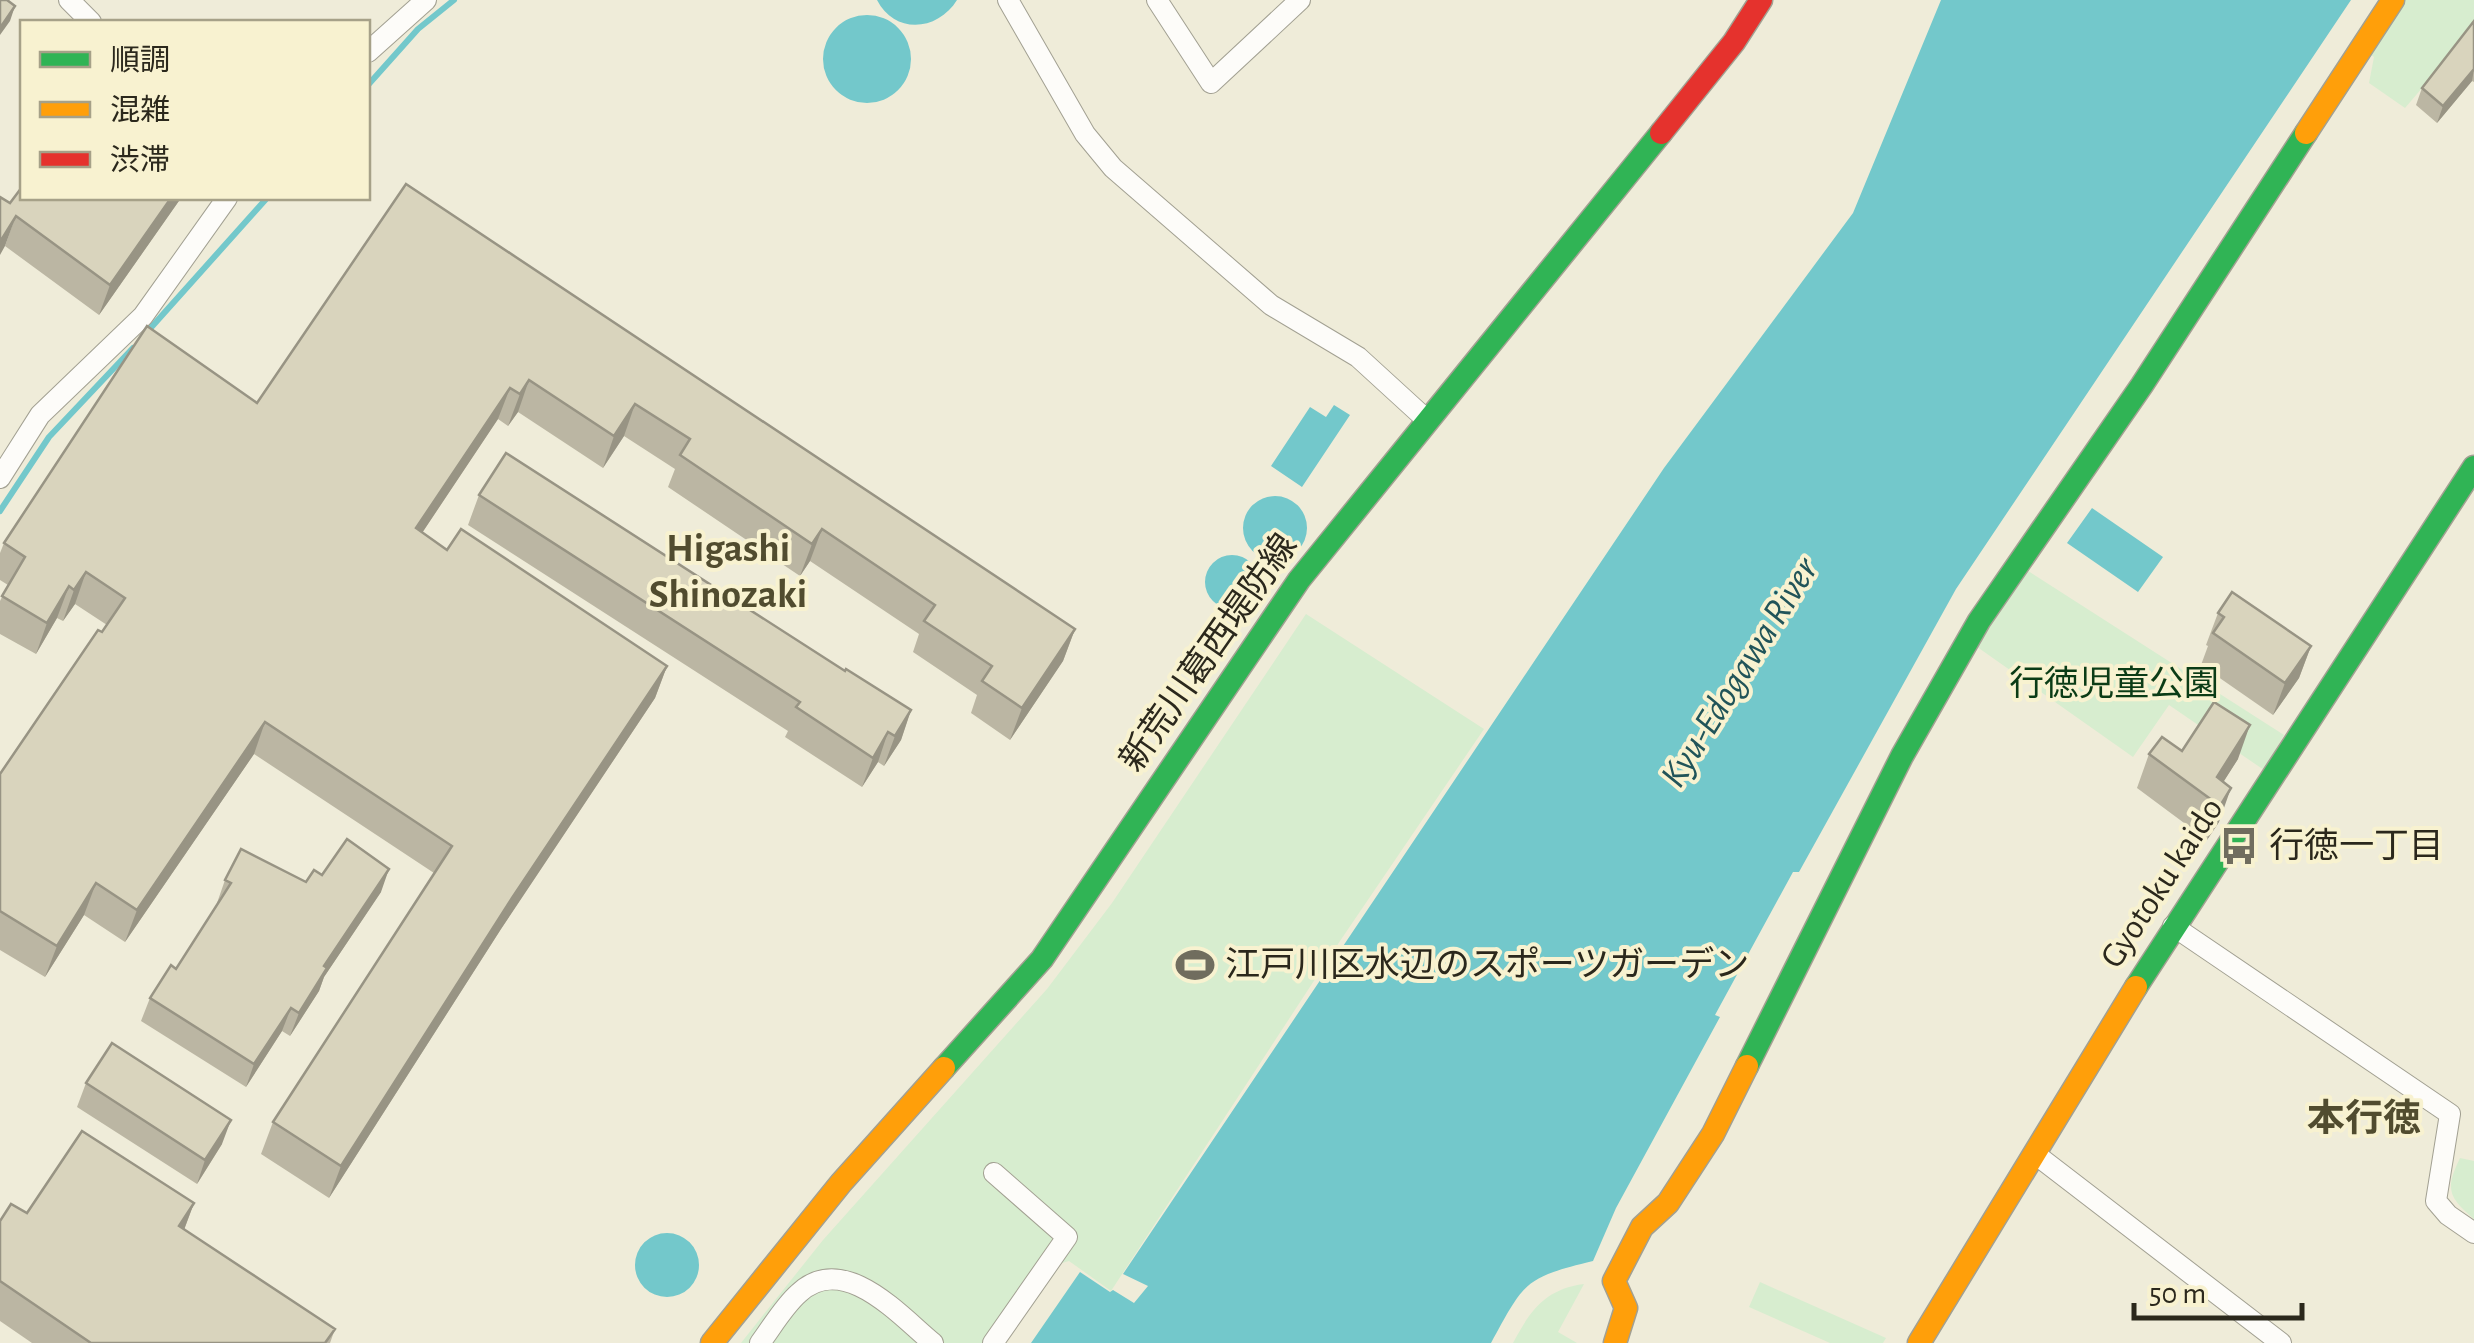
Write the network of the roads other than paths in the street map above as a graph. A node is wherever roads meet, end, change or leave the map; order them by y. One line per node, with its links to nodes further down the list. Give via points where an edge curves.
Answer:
1 (68, 0): 8 (street)
2 (426, 0): 9 (street)
3 (1008, 0): 11 (street, via 1113,168 1271,305 1358,357)
4 (1156, 0): 5 (street, via 1211,84)
5 (1300, 0)
6 (1762, 0): 11 (main road, 新荒川葛西堤防線)
7 (2393, 0): 22 (main road, via 1962,649 1713,1134 1620,1265 1614,1281 1626,1312)
8 (89, 20)
9 (370, 50)
10 (226, 200): 13 (street, via 143,316 40,415)
11 (1428, 421): 18 (main road, 新荒川葛西堤防線, via 1299,580 1042,958 841,1182)
12 (2474, 467): 14 (main road, Gyotoku kaido)
13 (0, 478)
14 (2174, 926): 15 (main road, Gyotoku kaido); 17 (street, via 2450,1114 2436,1201)
15 (2035, 1154): 23 (main road, Gyotoku kaido); 24 (street)
16 (994, 1173): 21 (street, via 1067,1237)
17 (2474, 1234)
18 (712, 1343)
19 (760, 1343): 20 (street, via 800,1291 823,1280 868,1290)
20 (933, 1343)
21 (993, 1343)
22 (1615, 1343)
23 (1919, 1343)
24 (2281, 1343)

